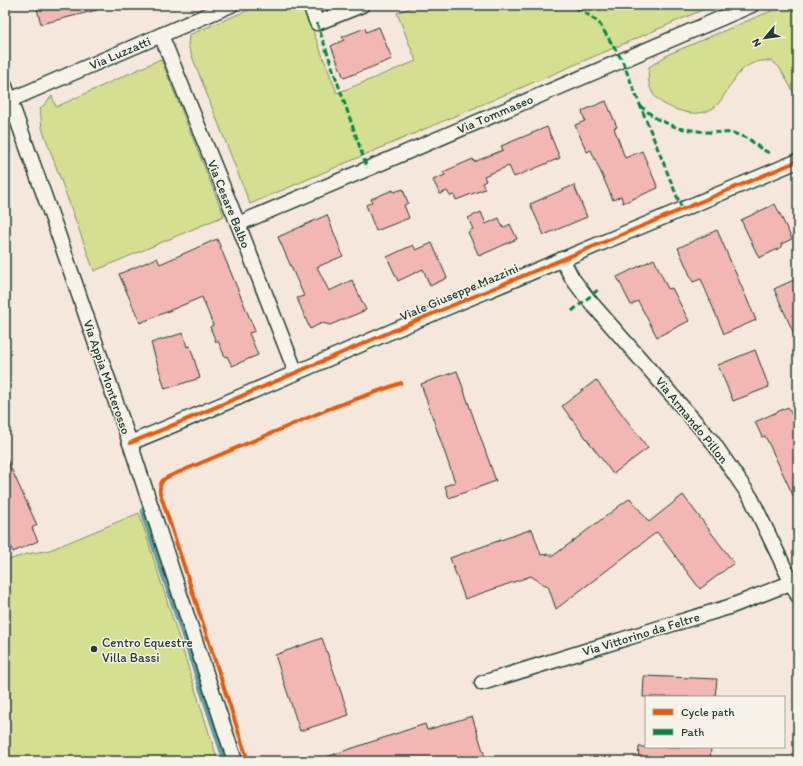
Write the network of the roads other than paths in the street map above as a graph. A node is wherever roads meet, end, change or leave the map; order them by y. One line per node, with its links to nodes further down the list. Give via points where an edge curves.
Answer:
1 (231, 5): 5 (street, Via Luzzatti)
2 (310, 5): 3 (street, via 316,23)
3 (362, 5)
4 (752, 5): 9 (street, Via Tommaseo)
5 (161, 35): 7 (street, Via Luzzatti); 9 (street, Via Cesare Balbo)
6 (5, 86): 7 (street, Via Appia Monterosso)
7 (10, 100): 12 (street, Via Appia Monterosso)
8 (797, 165): 10 (street, Viale Giuseppe Mazzini)
9 (238, 224): 11 (street, Via Cesare Balbo)
10 (562, 259): 11 (street, Viale Giuseppe Mazzini); 13 (street, Via Armando Pillon, via 572,278 588,298 712,441 751,498)
11 (296, 373): 12 (street, Viale Giuseppe Mazzini)
12 (130, 443): 16 (street, Via Appia Monterosso)
13 (795, 582): 14 (street, Via Armando Pillon); 15 (street, Via Vittorino da Feltre, via 729,608)
14 (798, 596)
15 (482, 683)
16 (235, 761)

